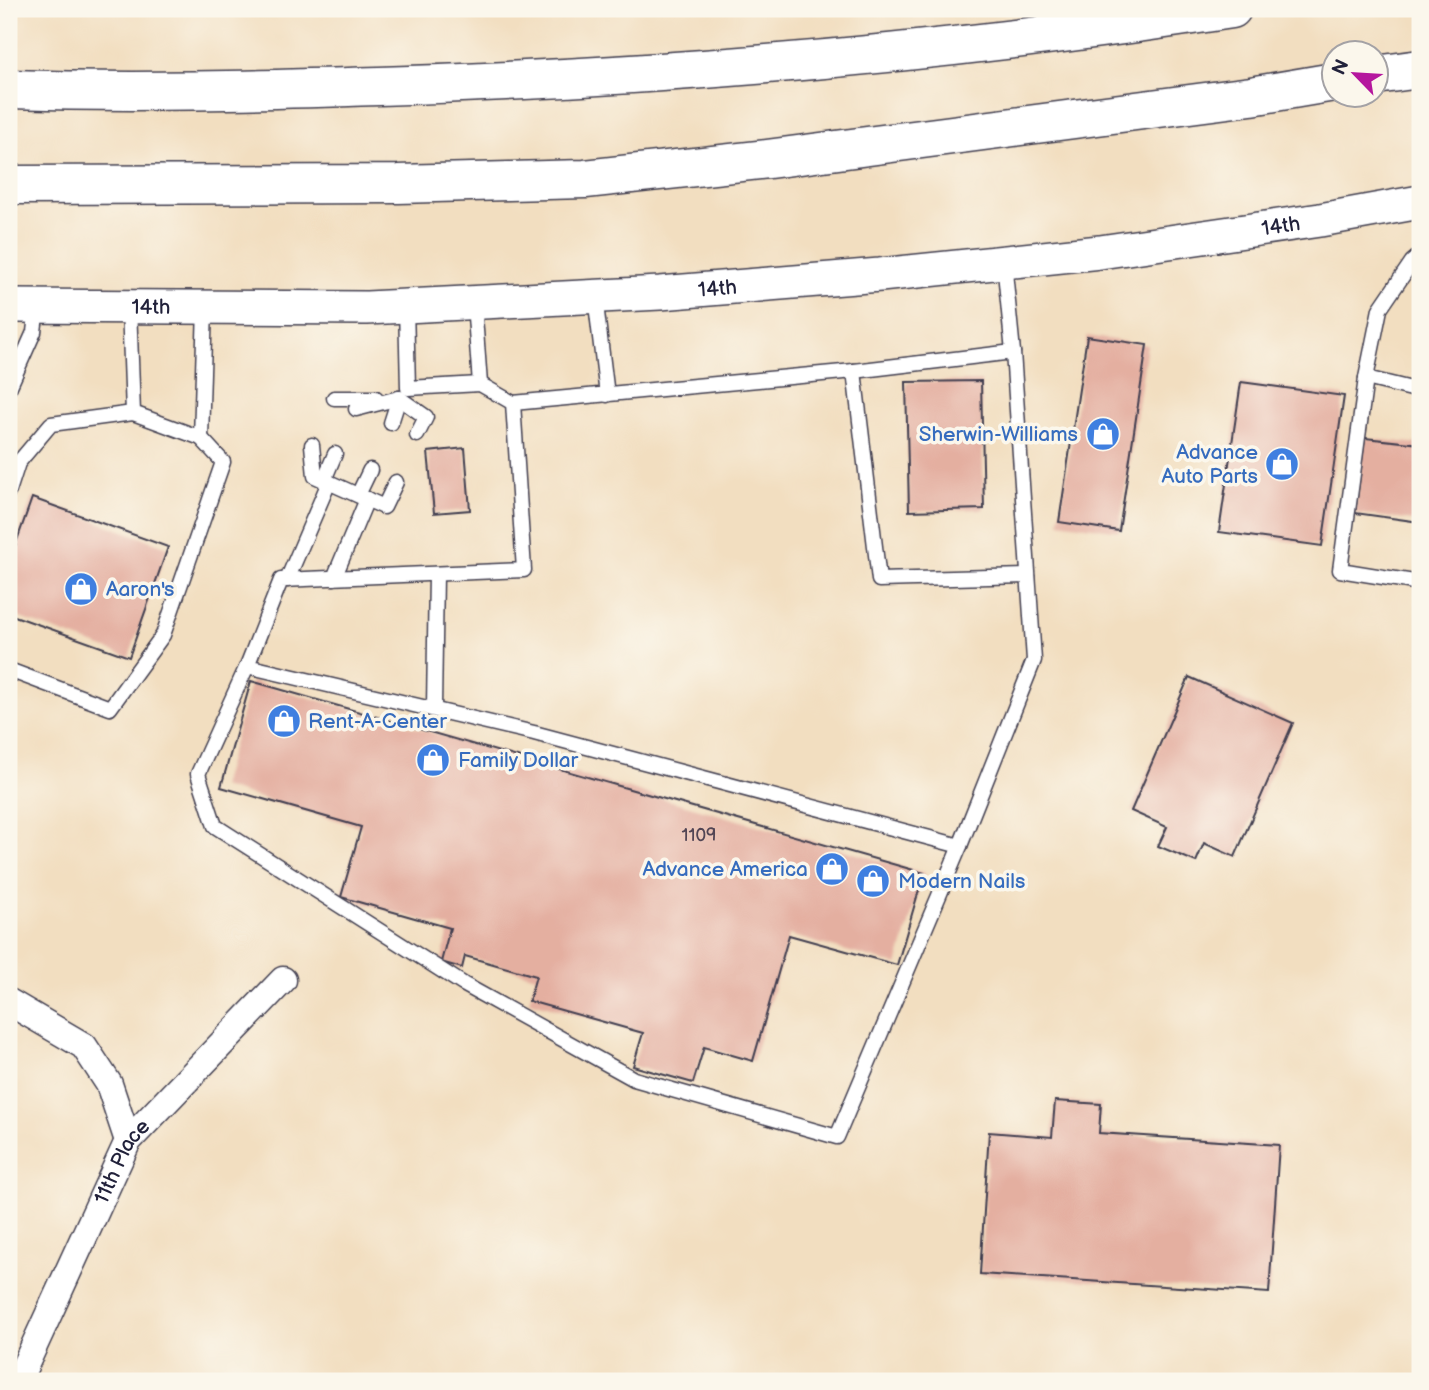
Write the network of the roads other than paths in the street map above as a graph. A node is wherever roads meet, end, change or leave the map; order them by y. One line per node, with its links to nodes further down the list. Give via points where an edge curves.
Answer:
1 (1232, 9): 5 (highway, via 921,51 700,70 256,90)
2 (1420, 69): 3 (highway)
3 (1390, 73)
4 (1320, 84): 6 (highway, via 768,159 585,179)
5 (9, 89)
6 (9, 185)
7 (1420, 202): 9 (street, 14th, via 1100,252)
8 (1420, 255): 18 (lane, via 1380,309)
9 (1004, 262): 10 (street, 14th); 16 (lane)
10 (595, 296): 11 (street, 14th); 23 (lane)
11 (474, 303): 12 (street, 14th); 19 (lane)
12 (406, 306): 15 (street, 14th); 22 (lane)
13 (23, 307): 14 (street, 14th); 20 (lane, via 34,332)
14 (129, 307): 15 (street, 14th); 27 (lane)
15 (205, 307): 30 (lane)
16 (1013, 352): 17 (lane); 39 (lane)
17 (855, 371): 23 (lane); 39 (lane, via 879,580)
18 (1366, 378): 21 (lane); 42 (lane, via 1340,570)
19 (480, 384): 22 (lane); 25 (lane)
20 (9, 388)
21 (1420, 391)
22 (404, 393): 24 (lane); 26 (lane); 28 (lane); 29 (lane, via 426,416)
23 (607, 395): 25 (lane)
24 (334, 398)
25 (513, 403): 38 (lane, via 524,570)
26 (356, 409)
27 (133, 413): 30 (lane); 36 (lane, via 51,424 18,463)
28 (391, 424)
29 (417, 435)
30 (201, 438): 44 (lane, via 223,463 163,635 110,708)
31 (312, 445): 34 (lane, via 315,476)
32 (335, 454): 34 (lane)
33 (370, 470): 37 (lane)
34 (327, 481): 37 (lane); 41 (lane)
35 (396, 482): 37 (lane, via 384,507)
36 (9, 491)
37 (363, 497): 40 (lane)
38 (436, 574): 40 (lane); 45 (lane)
39 (1028, 576): 46 (lane, via 1034,660)
40 (334, 578): 41 (lane)
41 (287, 580): 43 (lane, via 281,580)
42 (1420, 583)
43 (247, 666): 45 (lane); 46 (lane, via 198,774 215,825 463,984 634,1079 837,1137)
44 (9, 670)
45 (434, 708): 46 (lane)
46 (960, 846)
47 (283, 980): 49 (street, 11th Place)
48 (9, 1002): 49 (street, via 84,1046 109,1084)
49 (128, 1141): 50 (street, 11th Place)
50 (18, 1381)

